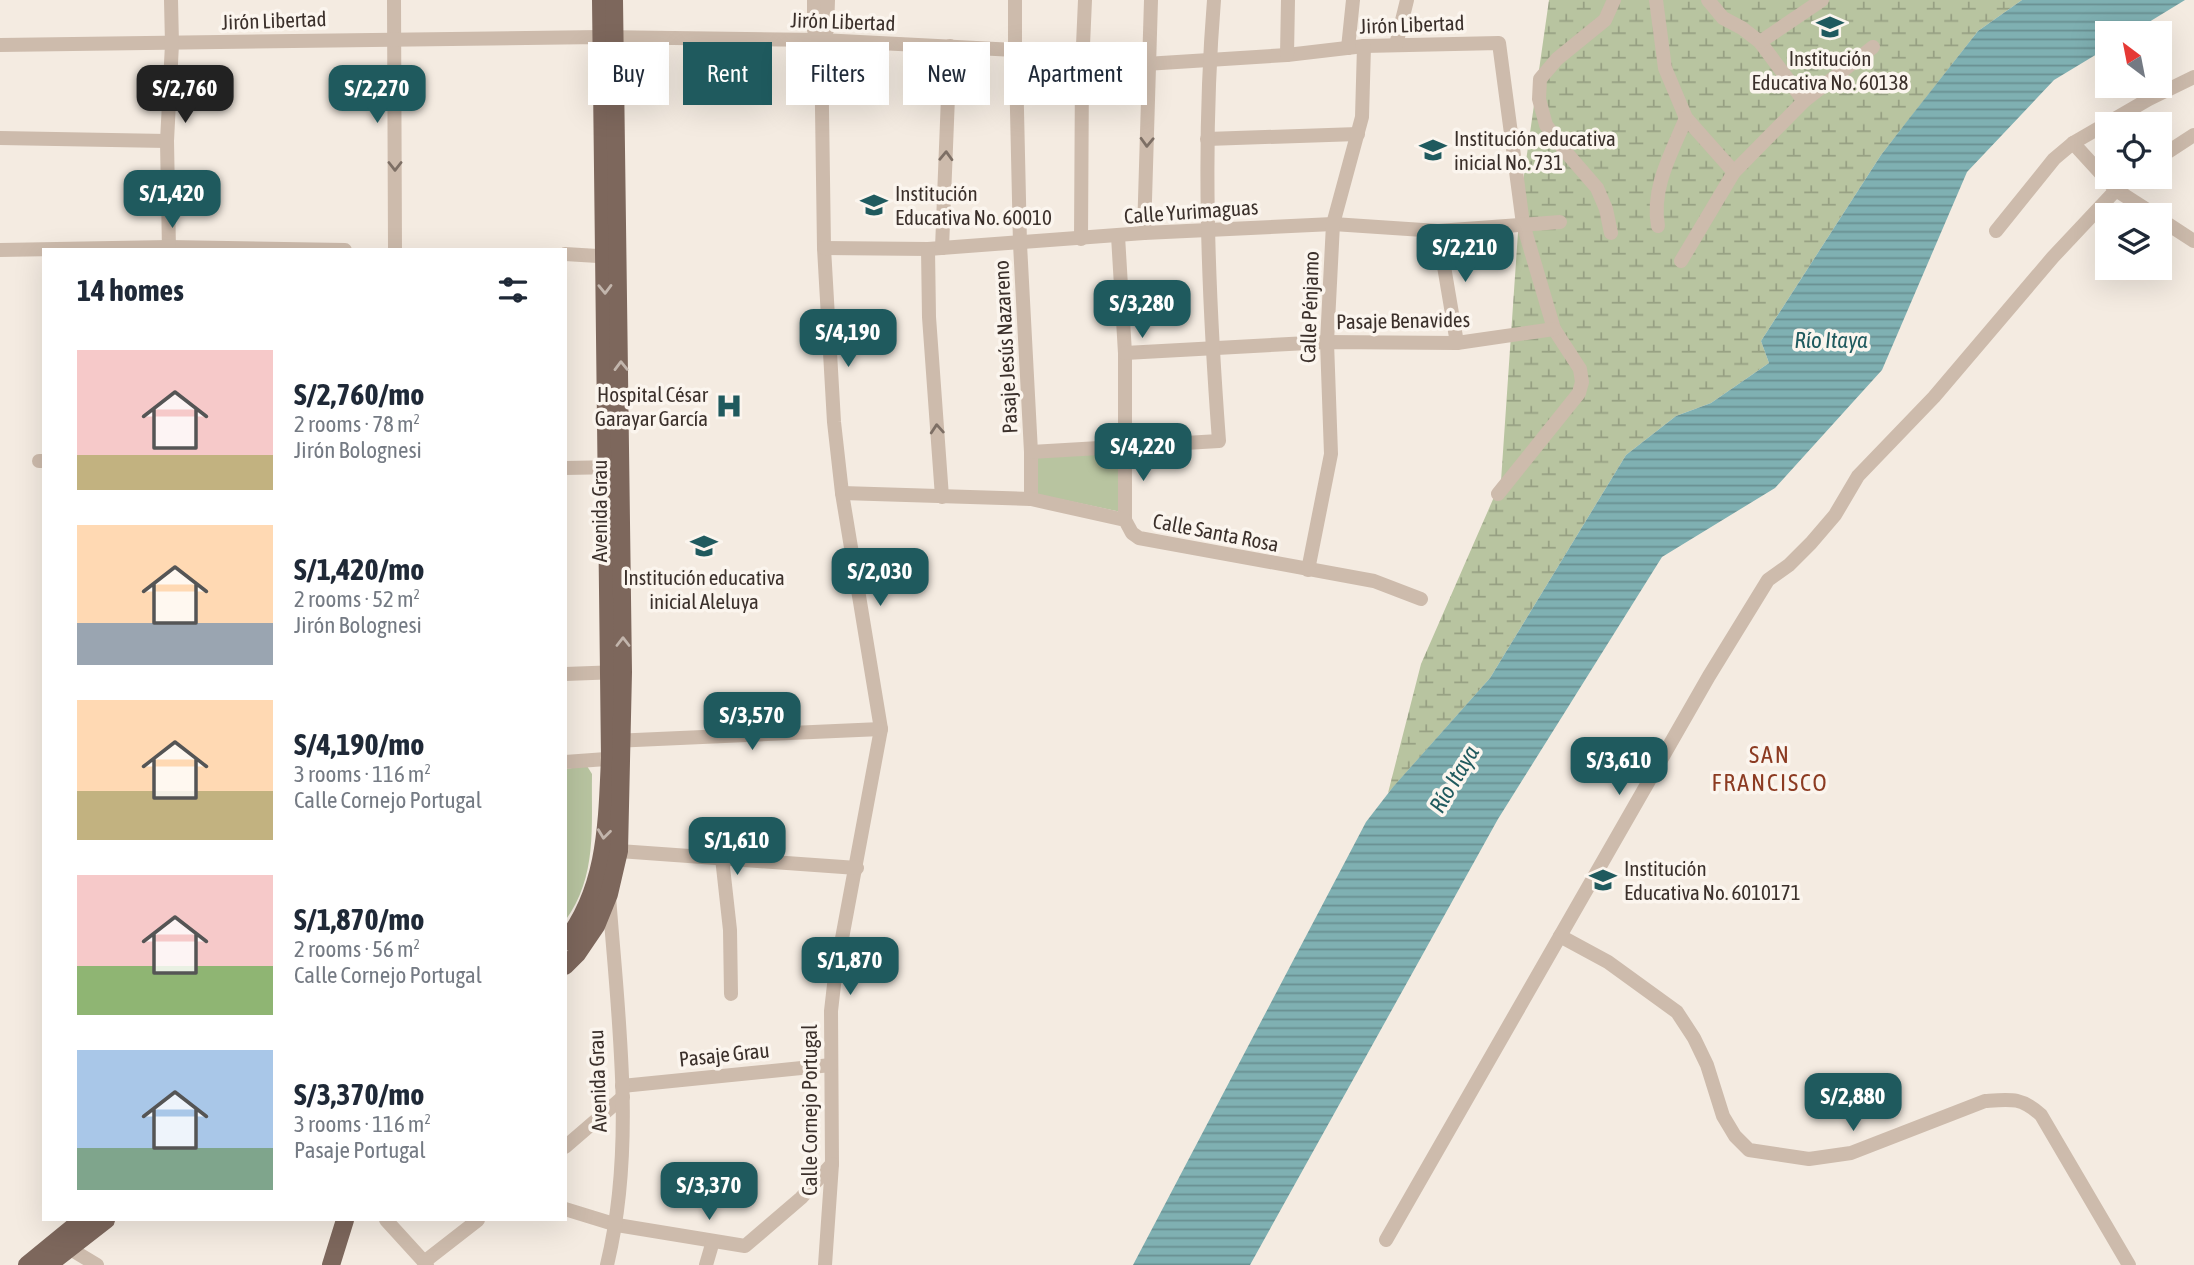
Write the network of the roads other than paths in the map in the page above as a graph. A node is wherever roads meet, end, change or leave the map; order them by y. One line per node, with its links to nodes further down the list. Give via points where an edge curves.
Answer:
1 (171, 0): 24 (street)
2 (394, 0): 19 (street)
3 (601, 0): 18 (main road, Avenida Grau)
4 (614, 0): 18 (main road, Avenida Grau)
5 (814, 0): 20 (street, via 814,30)
6 (828, 0): 20 (street, via 827,30)
7 (1015, 0): 21 (street)
8 (1085, 0): 22 (street)
9 (1151, 0): 34 (street)
10 (1214, 0): 32 (street)
11 (1289, 0): 31 (street)
12 (1353, 0): 30 (street)
13 (1407, 0): 27 (street)
14 (1614, 0): 60 (street, via 1605,20 1540,79 1539,99 1546,125 1597,188)
15 (1656, 0): 40 (street, via 1665,68)
16 (1709, 0): 23 (street, via 1723,18)
17 (1822, 0): 23 (street)
18 (607, 37): 19 (street, Jirón Libertad); 20 (street, Jirón Libertad); 72 (main road, Avenida Grau)
19 (395, 38): 24 (street, Jirón Libertad); 66 (street, one-way to 66)
20 (821, 40): 25 (street, Jirón Libertad); 67 (street, Calle Cornejo Portugal)
21 (1015, 42)
22 (1083, 42)
23 (1760, 42): 36 (street)
24 (172, 44): 26 (street, Jirón Libertad); 45 (street)
25 (903, 44)
26 (0, 45)
27 (1396, 45): 28 (street, Jirón Libertad); 53 (street, Jirón Libertad, via 1499,43)
28 (1364, 46): 30 (street, Jirón Libertad); 41 (street, Calle Pénjamo)
29 (1873, 47): 36 (street)
30 (1349, 48): 31 (street, Jirón Libertad)
31 (1287, 55): 32 (street, Jirón Libertad)
32 (1209, 59): 34 (street, Jirón Libertad); 44 (street)
33 (1147, 64): 34 (street, Jirón Libertad)
34 (1150, 64): 59 (street, one-way to 59)
35 (2194, 77): 46 (street)
36 (1804, 101): 48 (street)
37 (946, 105): 68 (street, one-way to 37)
38 (1017, 105): 64 (street, Pasaje Jesús Nazareno)
39 (1082, 105): 62 (street)
40 (1686, 118): 48 (street); 54 (street, via 1662,178 1655,209)
41 (1358, 134): 44 (street); 52 (street, Calle Pénjamo)
42 (2194, 135): 47 (street)
43 (0, 138): 45 (street)
44 (1207, 139): 56 (street)
45 (167, 141): 65 (street)
46 (2073, 143): 49 (street); 58 (street, via 2054,159)
47 (2172, 149)
48 (1734, 172): 73 (street)
49 (2116, 190): 50 (street); 99 (street, via 1934,397 1858,476 1811,542 1768,580)
50 (2136, 203)
51 (1559, 222): 53 (street, Calle Yurimaguas)
52 (1333, 224): 56 (street, Calle Yurimaguas); 57 (street, Calle Yurimaguas); 75 (street, Calle Pénjamo)
53 (1523, 224): 57 (street, Calle Yurimaguas); 74 (street)
54 (1658, 226)
55 (2172, 227): 63 (street)
56 (1207, 230): 59 (street, Calle Yurimaguas); 77 (street)
57 (1438, 231): 76 (street)
58 (1996, 231)
59 (1144, 233): 61 (street, Calle Yurimaguas)
60 (1611, 233)
61 (1118, 236): 62 (street, Calle Yurimaguas); 78 (street)
62 (1081, 239): 64 (street, Calle Yurimaguas)
63 (2194, 241)
64 (1020, 244): 68 (street, Calle Yurimaguas); 80 (street, Pasaje Jesús Nazareno)
65 (169, 248)
66 (395, 248)
67 (824, 248): 68 (street, Calle Yurimaguas); 83 (street, Calle Cornejo Portugal)
68 (935, 249): 85 (street, one-way to 68, via 929,317)
69 (0, 250): 70 (street)
70 (42, 250)
71 (567, 254): 72 (street)
72 (612, 257): 81 (main road, Avenida Grau)
73 (1681, 261)
74 (1554, 329): 76 (street, Pasaje Benavides); 84 (street, via 1580,369 1580,393)
75 (1327, 342): 76 (street, Pasaje Benavides); 77 (street, Pasaje Benavides); 88 (street, Calle Pénjamo, via 1331,454)
76 (1457, 343)
77 (1212, 348): 78 (street, Pasaje Benavides); 79 (street, via 1219,441)
78 (1125, 353): 79 (street)
79 (1125, 445): 80 (street); 87 (street)
80 (1031, 452): 86 (street, Pasaje Jesús Nazareno)
81 (615, 467): 82 (street); 90 (main road, Avenida Grau)
82 (567, 468)
83 (842, 493): 85 (street, Calle Santa Rosa); 92 (street, Calle Cornejo Portugal)
84 (1498, 494)
85 (942, 497): 86 (street, Calle Santa Rosa)
86 (1031, 499): 87 (street, Calle Santa Rosa)
87 (1125, 520): 88 (street, Calle Santa Rosa, via 1139,538)
88 (1308, 570): 89 (street, Calle Santa Rosa, via 1374,581)
89 (1421, 599)
90 (616, 673): 91 (street); 93 (main road, Avenida Grau)
91 (567, 674)
92 (881, 729): 93 (street); 97 (street, Calle Cornejo Portugal)
93 (616, 749): 94 (street); 95 (main road, Avenida Grau); 100 (main road, one-way to 100, via 599,877 586,913)
94 (567, 761)
95 (619, 851): 96 (street); 98 (main road, Avenida Grau)
96 (722, 858): 97 (street); 102 (street, via 730,930)
97 (857, 868): 103 (street, Calle Cornejo Portugal, via 835,976)
98 (609, 894): 101 (main road, Avenida Grau, via 596,926); 104 (street, Avenida Grau)
99 (1560, 936): 114 (street); 125 (street, via 1608,961 1677,1012 1707,1065 1723,1116 1749,1150 1809,1159 1851,1153 1985,1101 2009,1099 2028,1104 2041,1115)
100 (567, 939)
101 (567, 964)
102 (730, 994)
103 (831, 1065): 104 (street, Pasaje Grau); 106 (street, Calle Cornejo Portugal)
104 (623, 1091): 105 (street); 113 (street, Avenida Grau)
105 (567, 1145)
106 (832, 1164): 115 (street, via 750,1243); 124 (street, Calle Cornejo Portugal)
107 (567, 1210): 113 (street)
108 (81, 1221): 116 (main road)
109 (104, 1221): 116 (main road)
110 (345, 1221): 121 (main road)
111 (387, 1221): 117 (street)
112 (477, 1221): 117 (street)
113 (617, 1225): 115 (street); 122 (street, Avenida Grau)
114 (1386, 1240)
115 (713, 1241): 123 (street)
116 (63, 1244): 118 (main road); 119 (main road); 120 (street)
117 (425, 1264)
118 (27, 1265)
119 (48, 1265)
120 (97, 1265)
121 (331, 1265)
122 (607, 1265)
123 (706, 1265)
124 (825, 1265)
125 (2129, 1265)

